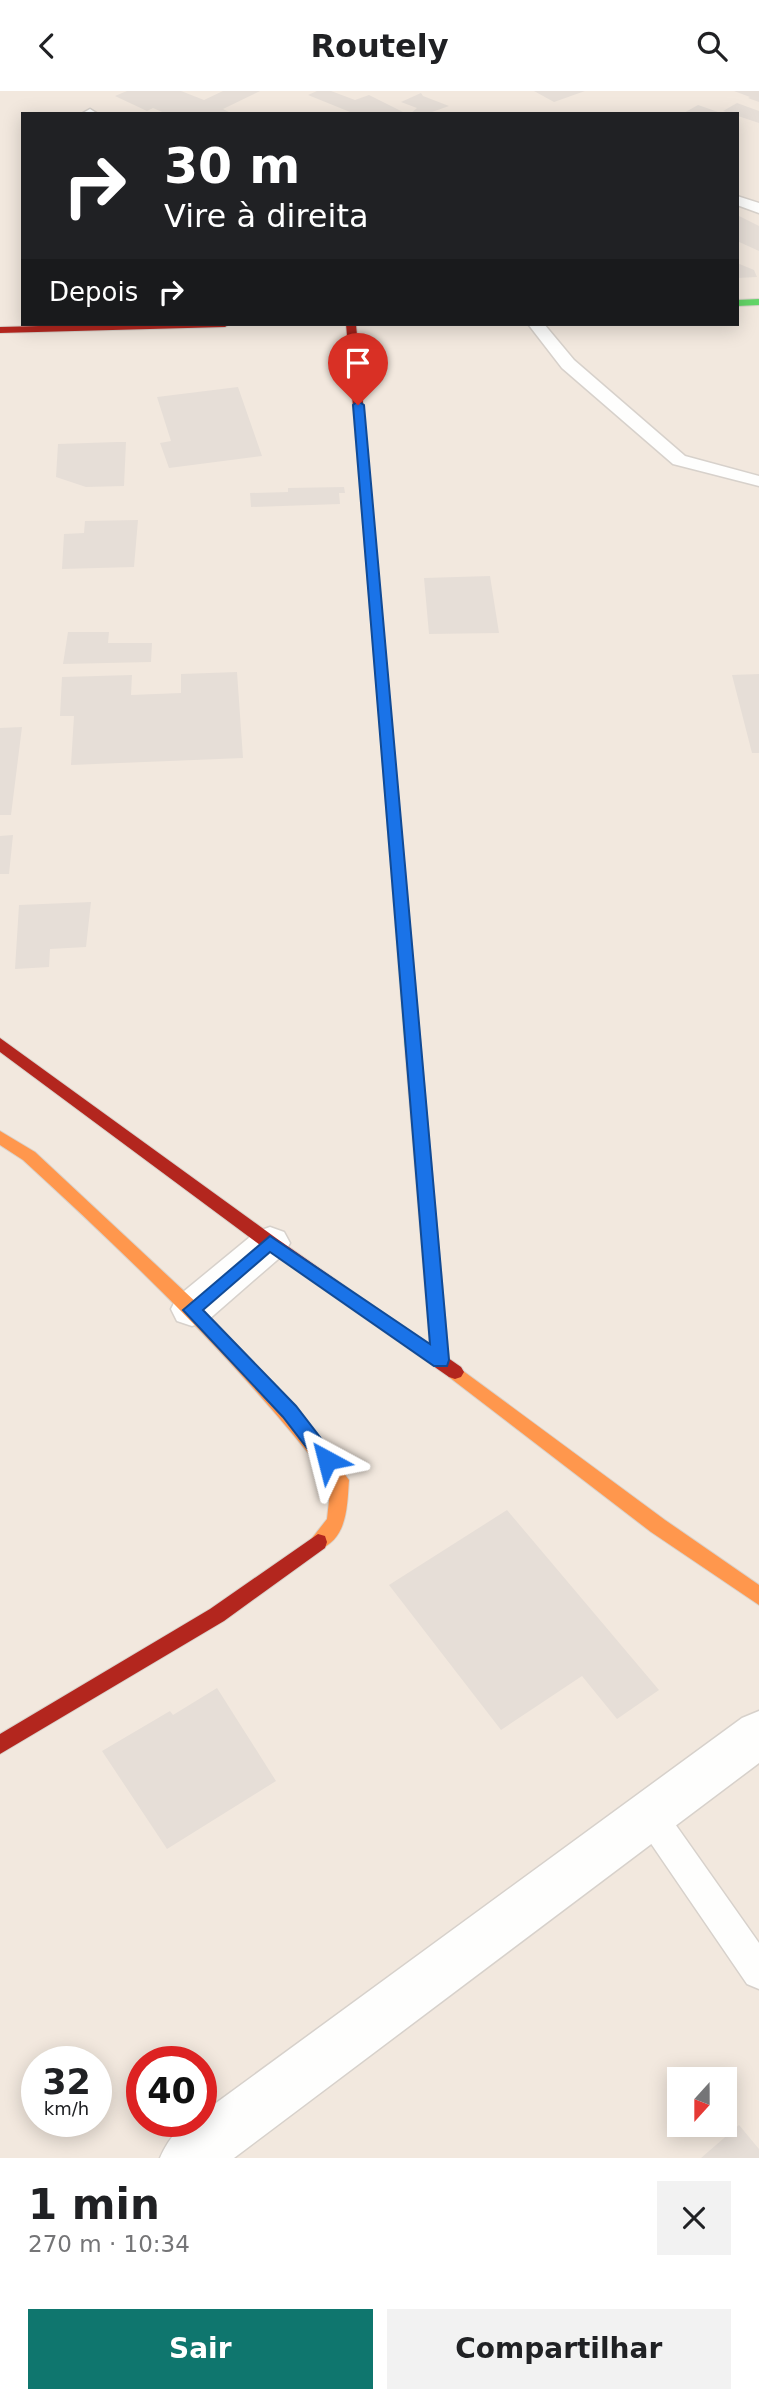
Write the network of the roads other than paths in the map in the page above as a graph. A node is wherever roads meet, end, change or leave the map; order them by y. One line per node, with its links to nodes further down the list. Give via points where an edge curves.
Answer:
1 (739, 201): 2 (lane)
2 (759, 208)
3 (759, 302): 4 (street)
4 (739, 303)
5 (150, 326): 8 (street)
6 (351, 326): 14 (street)
7 (538, 326): 9 (lane, via 568,364 679,460)
8 (0, 330)
9 (759, 481)
10 (0, 1044): 12 (street)
11 (0, 1137): 13 (street, via 29,1156)
12 (270, 1243): 13 (street); 14 (street)
13 (192, 1310): 17 (street, via 289,1411 334,1470 340,1480 337,1522 315,1545 217,1615)
14 (440, 1360): 15 (street, via 658,1526)
15 (759, 1596)
16 (759, 1734): 18 (street)
17 (0, 1745)
18 (650, 1815): 19 (lane); 20 (street)
19 (759, 1972)
20 (188, 2158)

